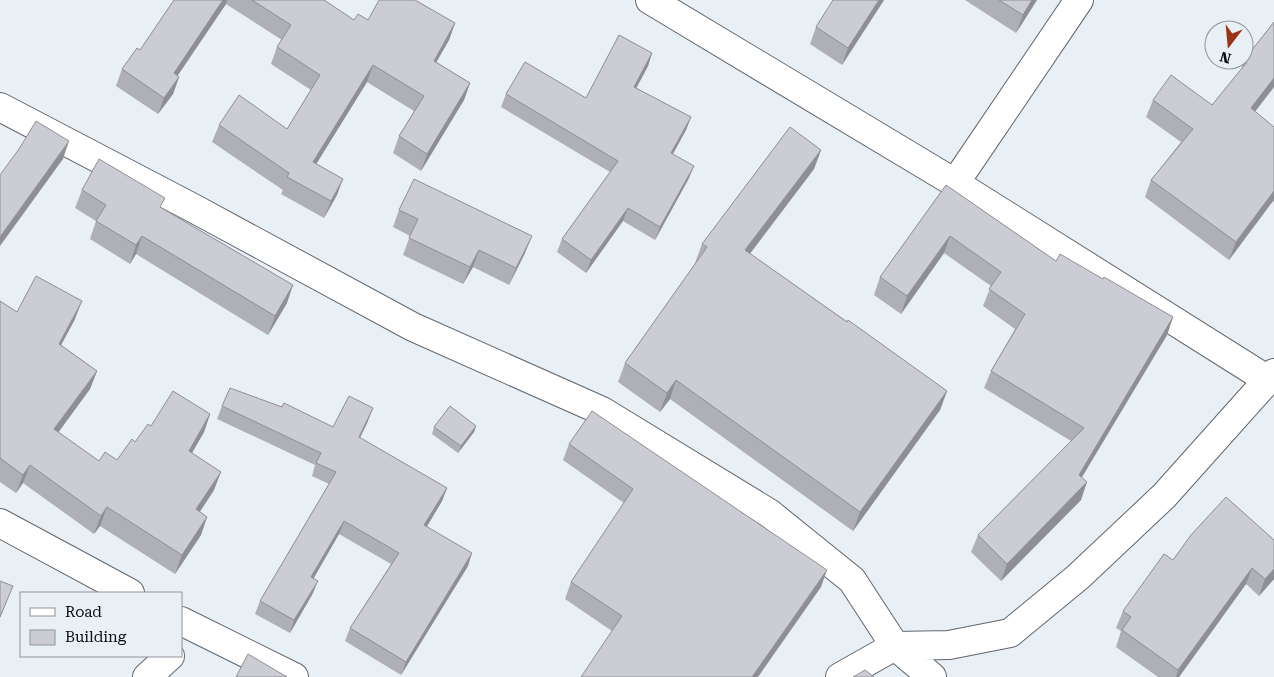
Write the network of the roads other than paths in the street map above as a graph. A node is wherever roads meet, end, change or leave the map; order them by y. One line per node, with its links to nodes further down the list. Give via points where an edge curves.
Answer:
1 (650, 0): 4 (street)
2 (1079, 0): 4 (street)
3 (0, 107): 9 (street, via 413,327 602,410 769,513 852,580)
4 (955, 183): 5 (street)
5 (1271, 376): 9 (street, via 1164,496 1078,577 1010,632 949,645)
6 (0, 523): 7 (street)
7 (128, 592)
8 (187, 632): 12 (street)
9 (895, 646): 13 (street); 14 (street)
10 (169, 657): 11 (street)
11 (147, 677)
12 (294, 677)
13 (840, 677)
14 (932, 677)

